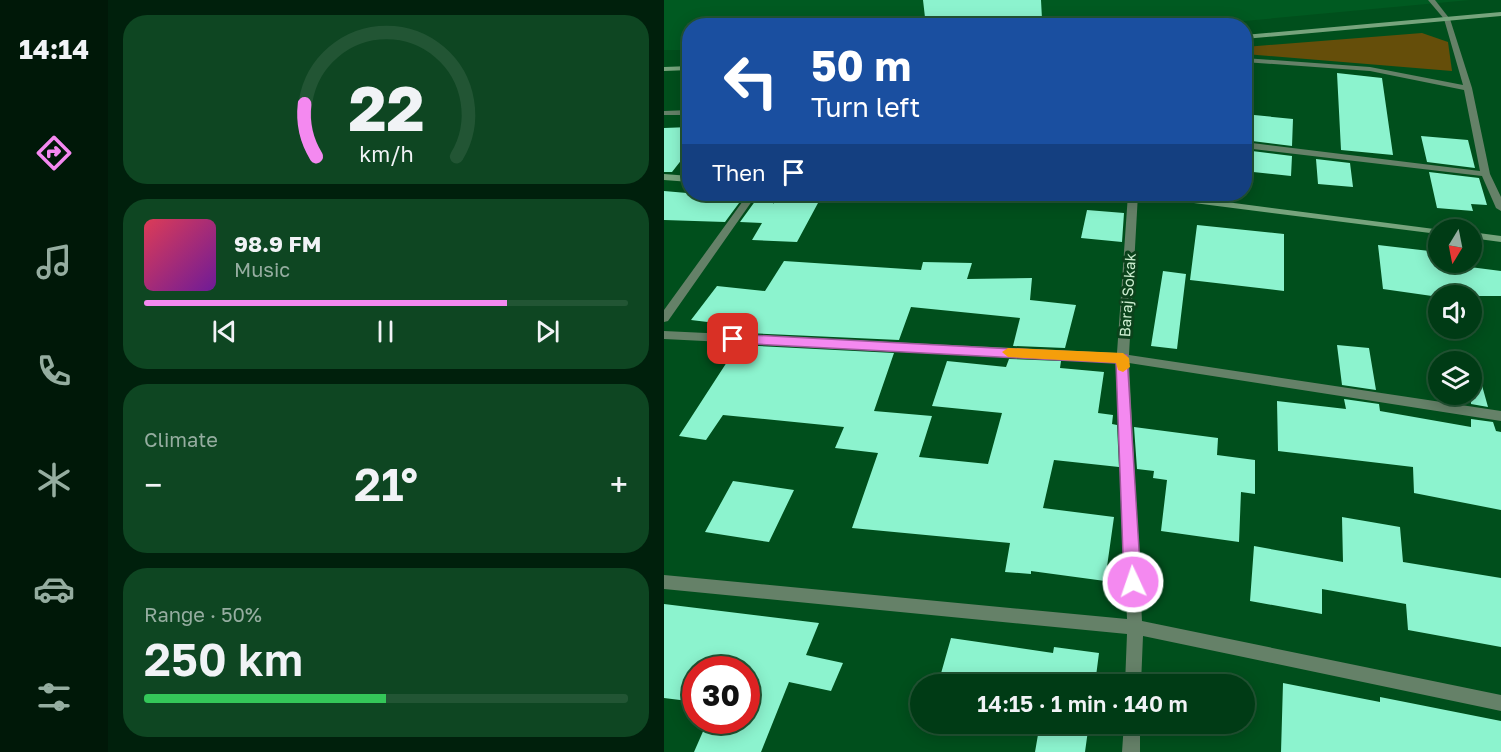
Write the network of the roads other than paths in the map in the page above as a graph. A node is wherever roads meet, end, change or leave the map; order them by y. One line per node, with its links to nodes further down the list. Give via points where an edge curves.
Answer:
1 (1431, 0): 3 (street)
2 (1501, 14): 3 (street)
3 (1447, 19): 4 (street); 8 (street)
4 (1252, 36)
5 (1252, 61): 8 (street, via 1370,69)
6 (682, 68): 7 (street)
7 (664, 69)
8 (1468, 88): 12 (street)
9 (682, 112): 10 (street)
10 (664, 113)
11 (1252, 146): 12 (street)
12 (1485, 174): 18 (street)
13 (664, 177): 14 (street)
14 (682, 178)
15 (747, 201): 22 (street)
16 (1133, 201): 24 (street, Baraj Sokak)
17 (1202, 201): 19 (street)
18 (1501, 208)
19 (1428, 230)
20 (1482, 237): 21 (street)
21 (1501, 239)
22 (664, 318)
23 (664, 335): 24 (street)
24 (1123, 358): 25 (street); 27 (street, Baraj Sokak)
25 (1501, 416)
26 (664, 582): 27 (street)
27 (1135, 627): 28 (street, Baraj Sokak); 29 (street)
28 (1133, 674)
29 (1501, 703)
30 (1132, 734): 31 (street)
31 (1131, 752)

